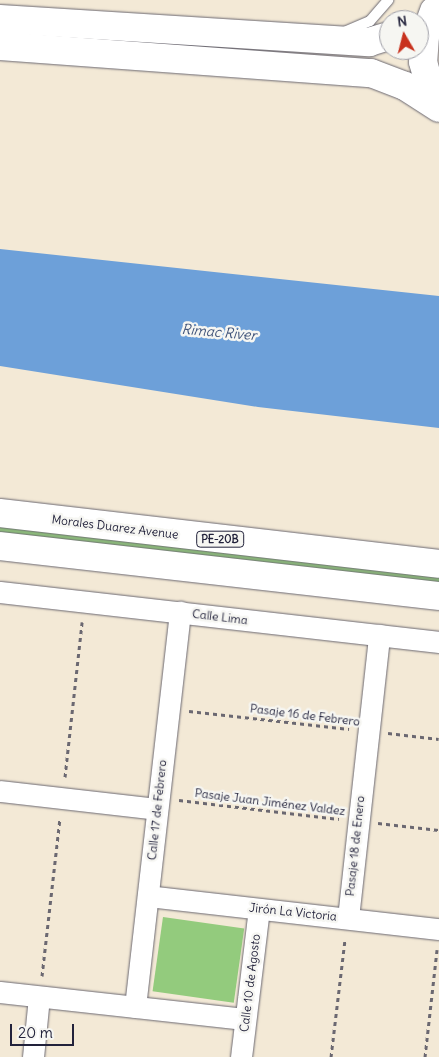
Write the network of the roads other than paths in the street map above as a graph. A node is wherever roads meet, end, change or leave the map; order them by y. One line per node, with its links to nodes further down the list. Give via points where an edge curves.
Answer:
1 (388, 0): 4 (lane, via 370,21)
2 (432, 10): 7 (main road, via 423,62)
3 (0, 19): 4 (main road)
4 (331, 38): 5 (main road, via 369,42)
5 (379, 39)
6 (0, 46): 7 (main road, via 371,73 405,86)
7 (439, 107)
8 (0, 513): 10 (main road, Morales Duarez Avenue / PE-20B)
9 (0, 546): 12 (main road)
10 (439, 564)
11 (0, 592): 13 (street, Calle Lima)
12 (439, 596)
13 (180, 612): 14 (street, Calle Lima); 17 (street, Calle 17 de Febrero)
14 (379, 635): 15 (street, Calle Lima); 20 (street, Pasaje 18 de Enero)
15 (439, 642)
16 (0, 791): 17 (street)
17 (158, 803): 18 (street, Calle 17 de Febrero)
18 (148, 896): 19 (street, Jirón La Victoria); 24 (street, Calle 17 de Febrero)
19 (259, 909): 20 (street, Jirón La Victoria); 25 (street, Calle 10 de Agosto)
20 (348, 918): 21 (street, Jirón La Victoria)
21 (438, 936)
22 (0, 992): 23 (street)
23 (39, 997): 24 (street); 26 (street)
24 (135, 1007): 25 (street)
25 (245, 1019): 27 (street, Calle 10 de Agosto)
26 (33, 1057)
27 (241, 1057)

